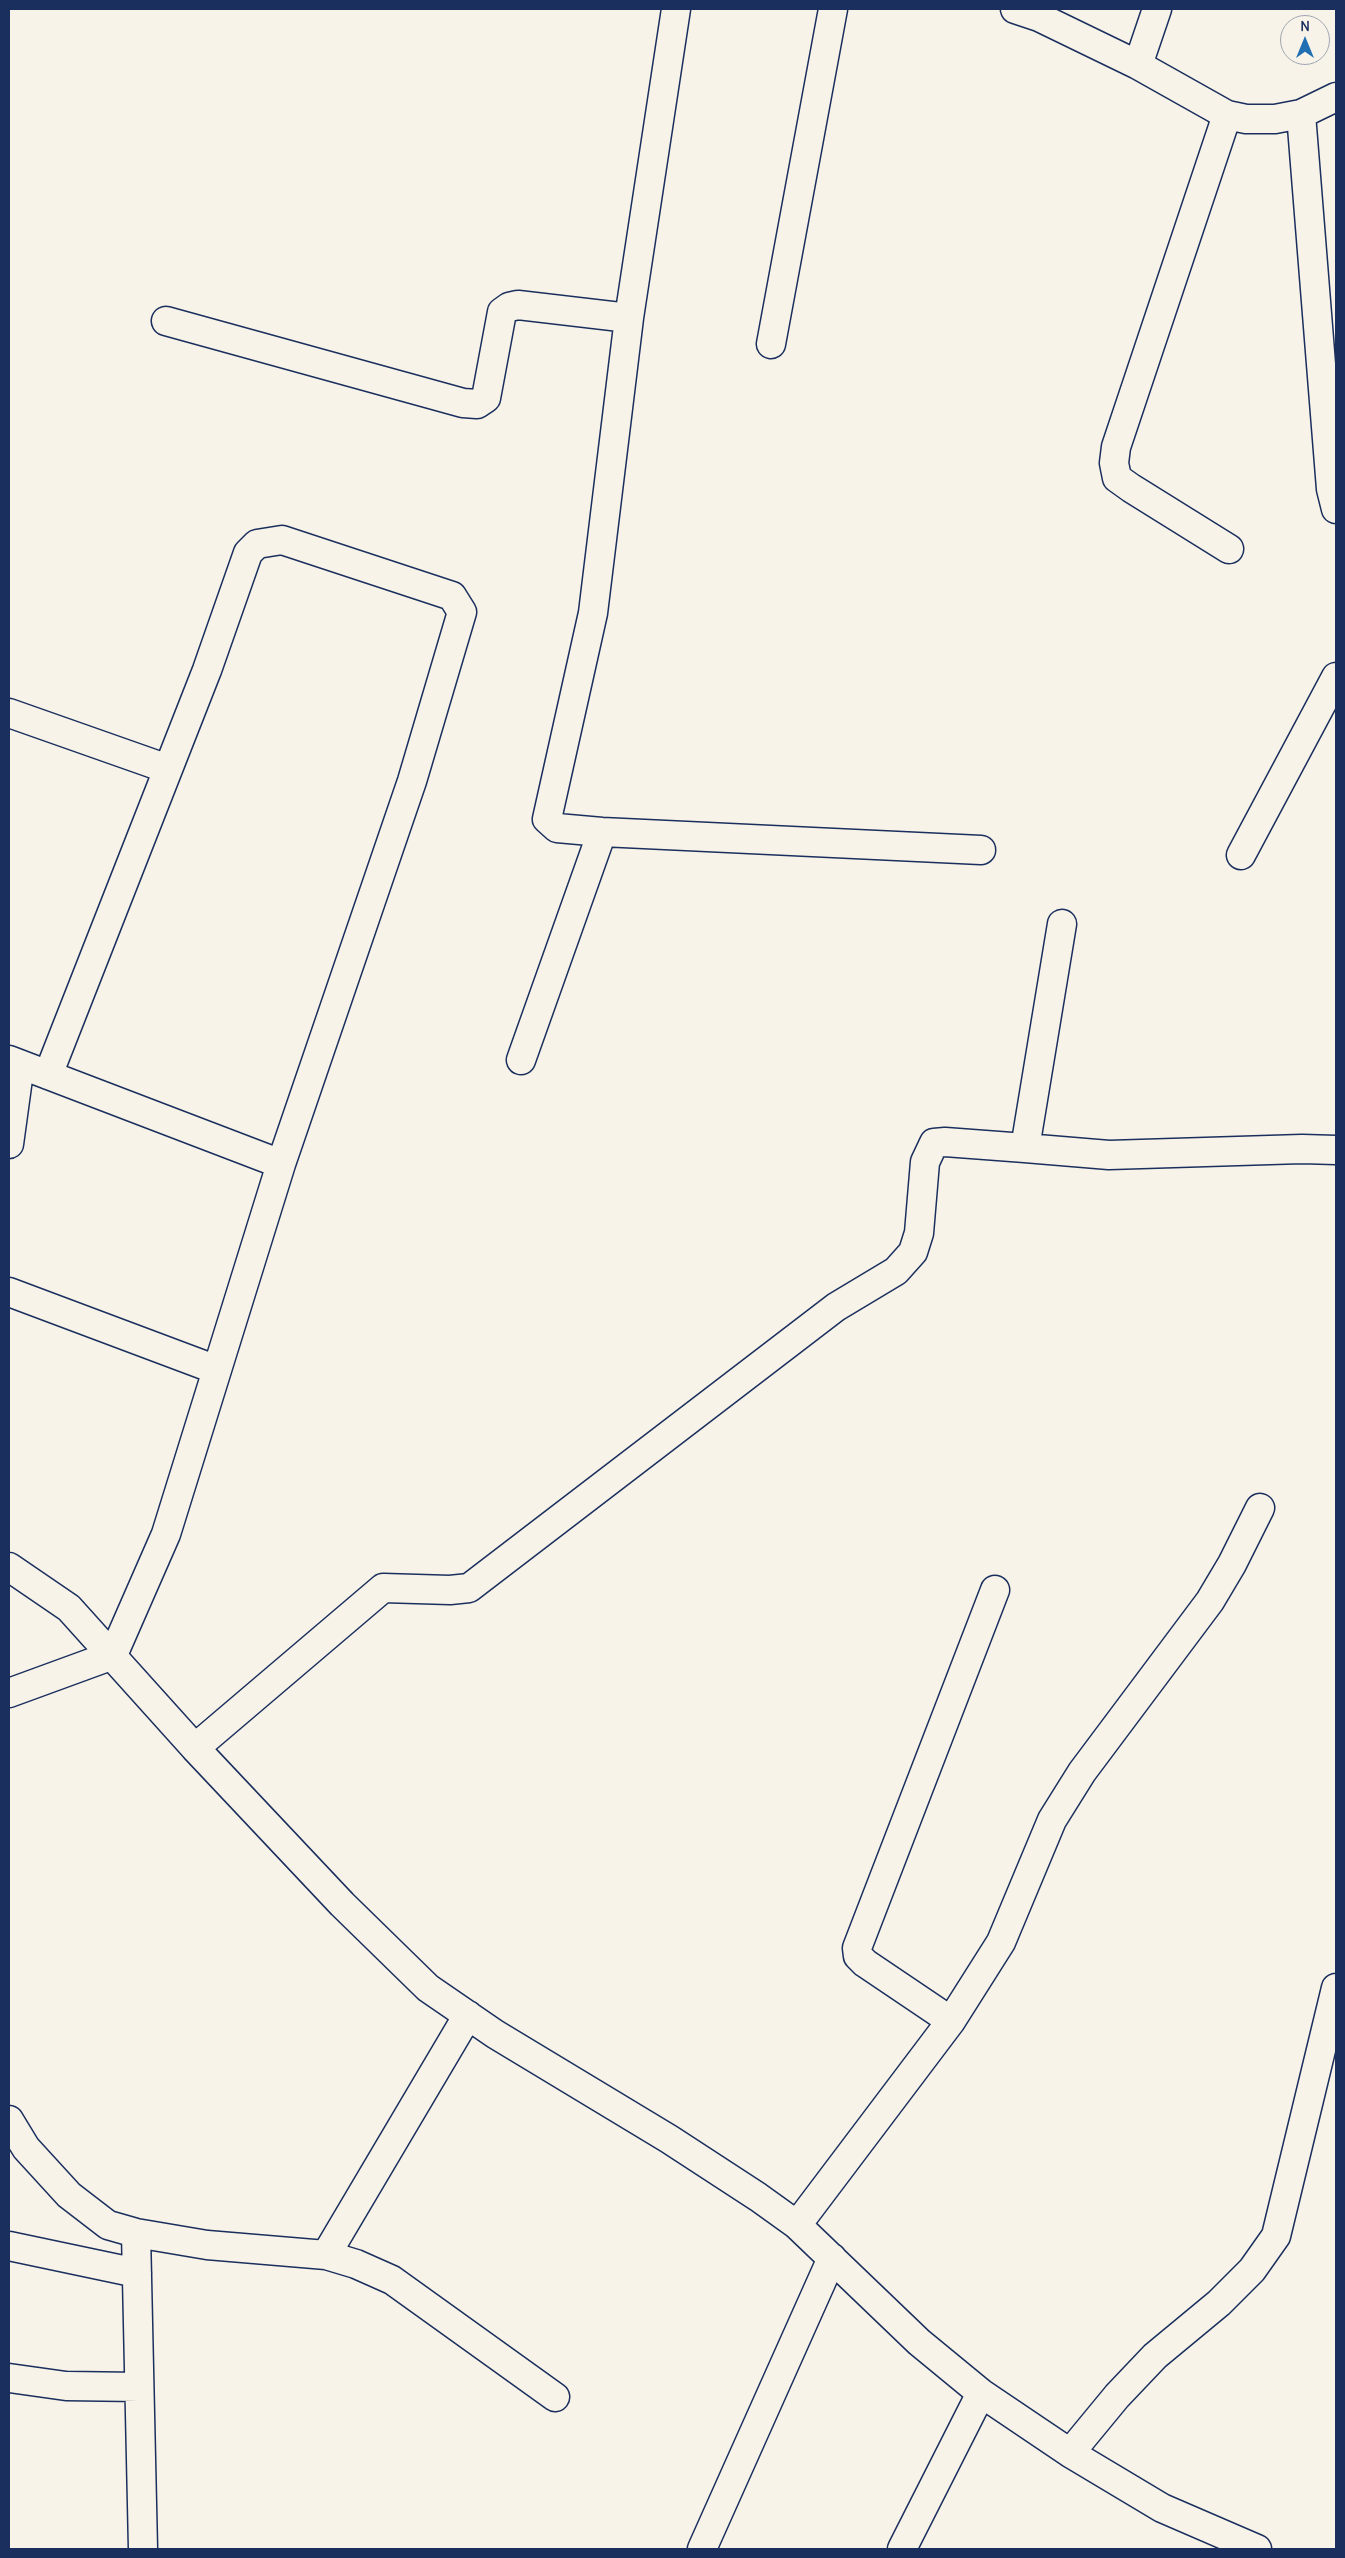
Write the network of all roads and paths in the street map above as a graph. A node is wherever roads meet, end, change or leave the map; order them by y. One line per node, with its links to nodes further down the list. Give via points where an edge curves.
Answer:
1 (676, 9): 9 (street)
2 (833, 9): 11 (street)
3 (1157, 9): 5 (street)
4 (1032, 12): 5 (street)
5 (1138, 65): 8 (street)
6 (1336, 97): 7 (street)
7 (1301, 114): 8 (street, via 1275,120 1246,120); 12 (street, via 1331,489)
8 (1226, 115): 13 (street, via 1116,447 1114,462 1117,478)
9 (629, 318): 10 (street, via 518,305 509,307 502,312 486,398 477,404 463,403); 17 (street, via 593,613 547,819 558,828)
10 (166, 321)
11 (771, 344)
12 (1336, 509)
13 (1230, 549)
14 (1336, 676): 19 (street)
15 (9, 713): 16 (street)
16 (168, 769): 23 (street); 27 (street, via 248,553 257,544 282,540 452,596 459,605 462,612 412,781)
17 (602, 832): 18 (street); 21 (street)
18 (982, 850)
19 (1241, 854)
20 (1062, 924): 25 (street)
21 (521, 1060)
22 (14, 1062): 23 (street); 24 (street)
23 (48, 1075): 27 (street)
24 (9, 1144)
25 (1025, 1148): 26 (street, via 1109,1156); 35 (street, via 934,1143 925,1162 919,1234 913,1252 896,1271 836,1307 469,1588 383,1588)
26 (1336, 1150)
27 (281, 1164): 29 (street)
28 (9, 1292): 29 (street)
29 (217, 1370): 33 (street, via 166,1534)
30 (1260, 1508): 38 (street, via 1210,1601 1082,1772 1052,1820 1000,1942)
31 (9, 1566): 33 (street, via 69,1608)
32 (995, 1590): 38 (street, via 857,1948 858,1956 865,1963)
33 (113, 1655): 34 (street); 35 (street)
34 (9, 1693)
35 (195, 1748): 37 (street, via 342,1904 428,1988)
36 (1336, 1988): 50 (street, via 1276,2236 1252,2270 1219,2303 1155,2356)
37 (468, 2016): 40 (street, via 677,2144); 43 (street)
38 (951, 2021): 40 (street)
39 (9, 2120): 41 (street, via 26,2148 69,2195 108,2225)
40 (796, 2225): 44 (street)
41 (136, 2233): 43 (street, via 207,2245); 45 (street)
42 (9, 2246): 45 (street)
43 (326, 2255): 49 (street, via 392,2280)
44 (832, 2258): 48 (street, via 919,2342); 52 (street)
45 (137, 2273): 47 (street)
46 (9, 2378): 47 (street, via 66,2386)
47 (139, 2388): 51 (street)
48 (982, 2393): 50 (street); 53 (street)
49 (554, 2397)
50 (1070, 2453): 54 (street, via 1162,2508)
51 (143, 2549)
52 (702, 2549)
53 (902, 2549)
54 (1257, 2549)

